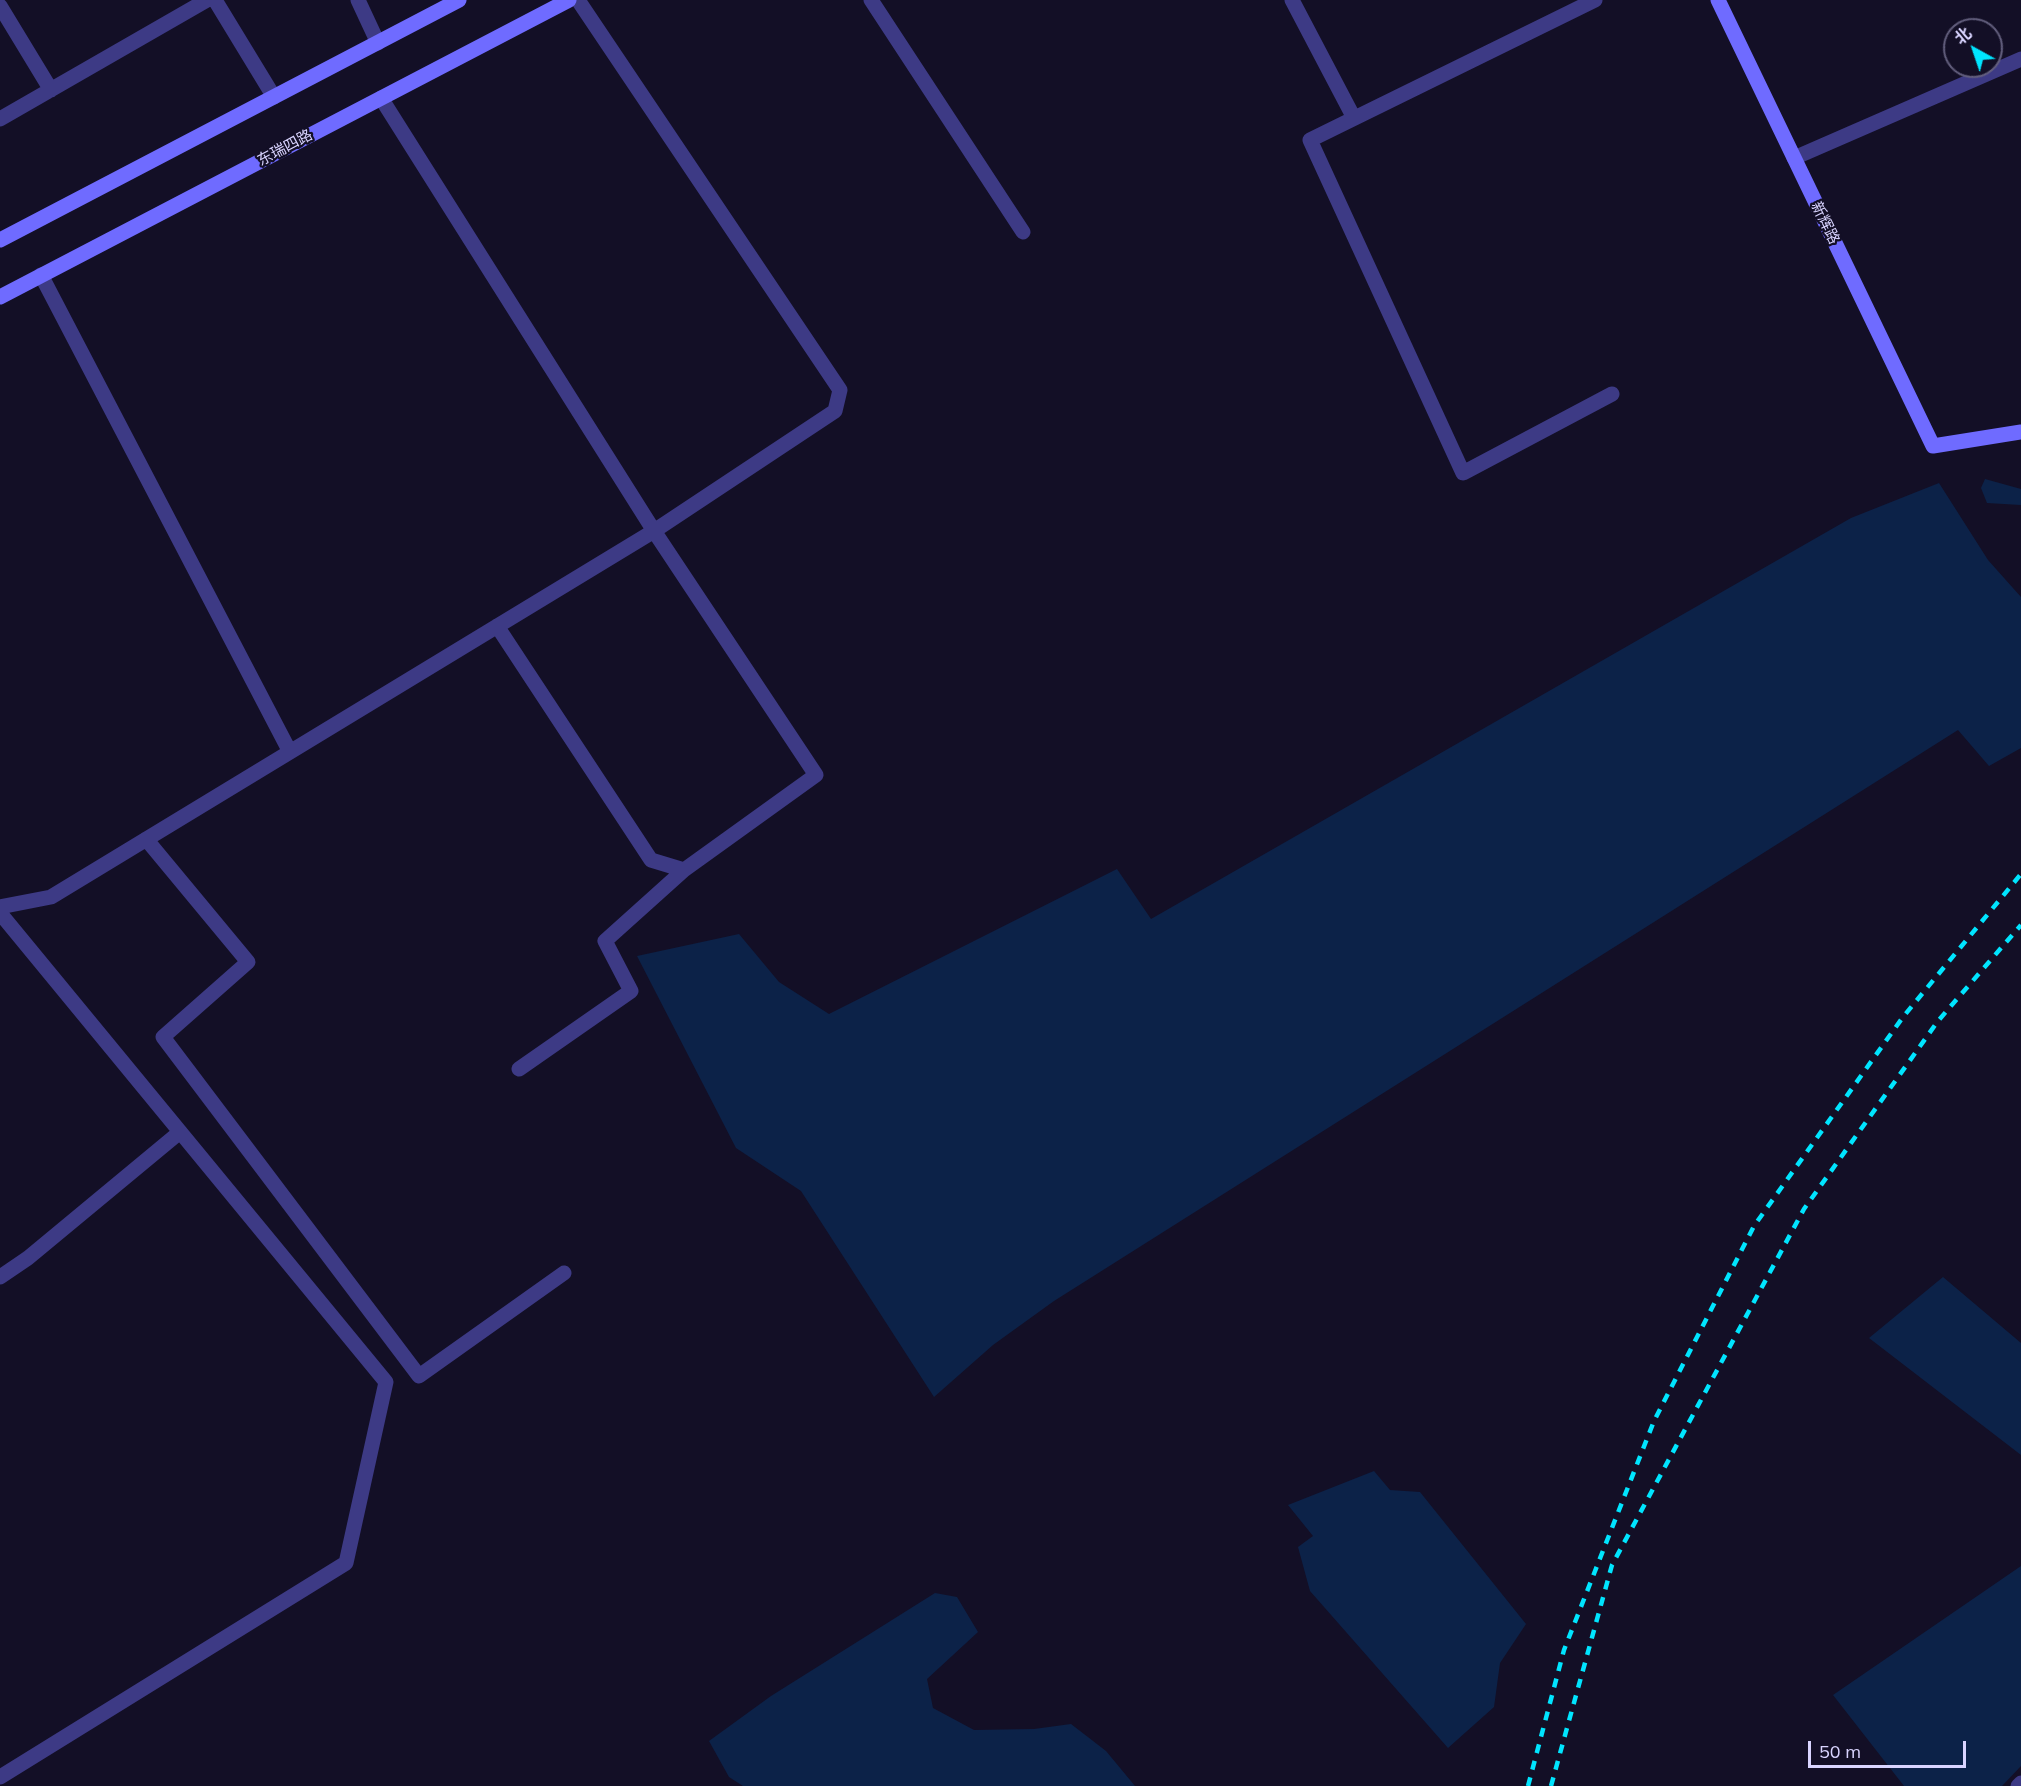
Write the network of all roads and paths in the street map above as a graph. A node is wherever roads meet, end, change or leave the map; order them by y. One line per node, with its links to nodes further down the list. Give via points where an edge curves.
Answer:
1 (207, 0): 14 (street)
2 (215, 0): 15 (street)
3 (358, 0): 12 (street)
4 (459, 0): 12 (main road)
5 (569, 0): 16 (main road, 东瑞四路)
6 (578, 0): 26 (street, via 840,390 835,411)
7 (871, 0): 20 (street)
8 (1292, 0): 18 (street)
9 (1718, 0): 19 (main road, 新辉路)
10 (1586, 2): 18 (street)
11 (0, 6): 14 (street)
12 (378, 43): 15 (main road)
13 (2021, 59): 19 (street)
14 (51, 90): 17 (street)
15 (274, 97): 21 (main road)
16 (381, 98): 22 (main road, 东瑞四路); 26 (street)
17 (0, 118)
18 (1354, 118): 24 (street, via 1310,140 1462,473)
19 (1794, 158): 25 (main road, 新辉路, via 1933,446)
20 (1023, 232)
21 (0, 240)
22 (41, 275): 23 (main road, 东瑞四路); 28 (street)
23 (0, 297)
24 (1612, 394)
25 (2021, 432)
26 (654, 531): 27 (street); 30 (street, via 816,775)
27 (497, 626): 28 (street); 30 (street, via 651,860)
28 (290, 752): 29 (street)
29 (146, 839): 31 (street, via 51,897); 35 (street, via 248,963 163,1037 419,1376)
30 (684, 870): 33 (street, via 605,941 631,991)
31 (0, 908)
32 (0, 914): 34 (street)
33 (519, 1070)
34 (180, 1132): 36 (street); 37 (street, via 386,1382 346,1563)
35 (564, 1273)
36 (0, 1277)
37 (0, 1777)

